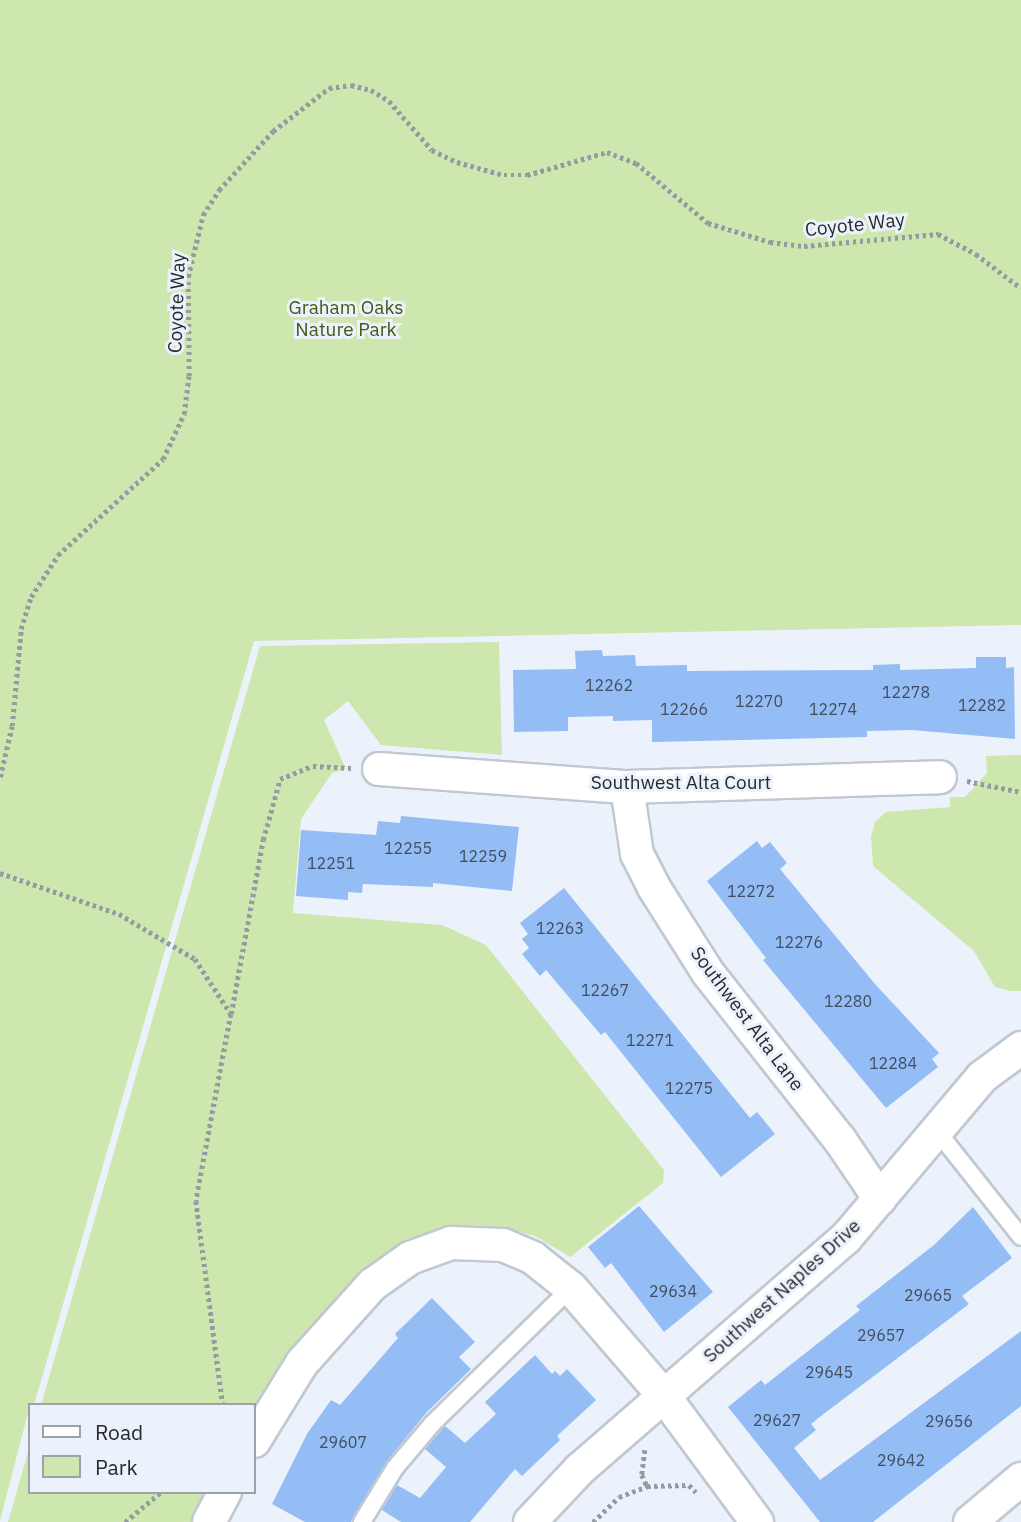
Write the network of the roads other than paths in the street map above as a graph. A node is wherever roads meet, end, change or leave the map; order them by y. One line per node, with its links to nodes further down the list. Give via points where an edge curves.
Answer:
1 (379, 769): 3 (street, Southwest Alta Court)
2 (940, 776): 3 (street, Southwest Alta Court)
3 (627, 787): 6 (street, Southwest Alta Lane, via 637,854 653,886 708,973 840,1140)
4 (1021, 1048): 5 (street, Southwest Naples Drive, via 982,1077)
5 (937, 1131): 6 (street, Southwest Naples Drive); 7 (lane)
6 (880, 1199): 9 (street, Southwest Naples Drive, via 846,1238)
7 (1021, 1237)
8 (571, 1288): 9 (street); 10 (street, via 533,1258 503,1245 452,1242 410,1258 372,1285 302,1363); 14 (lane, via 433,1423 395,1468)
9 (664, 1396): 15 (street, Southwest Naples Drive, via 580,1469); 16 (street)
10 (256, 1438)
11 (1021, 1479): 17 (street)
12 (224, 1494): 13 (street)
13 (209, 1522)
14 (362, 1522)
15 (530, 1522)
16 (757, 1522)
17 (970, 1522)

